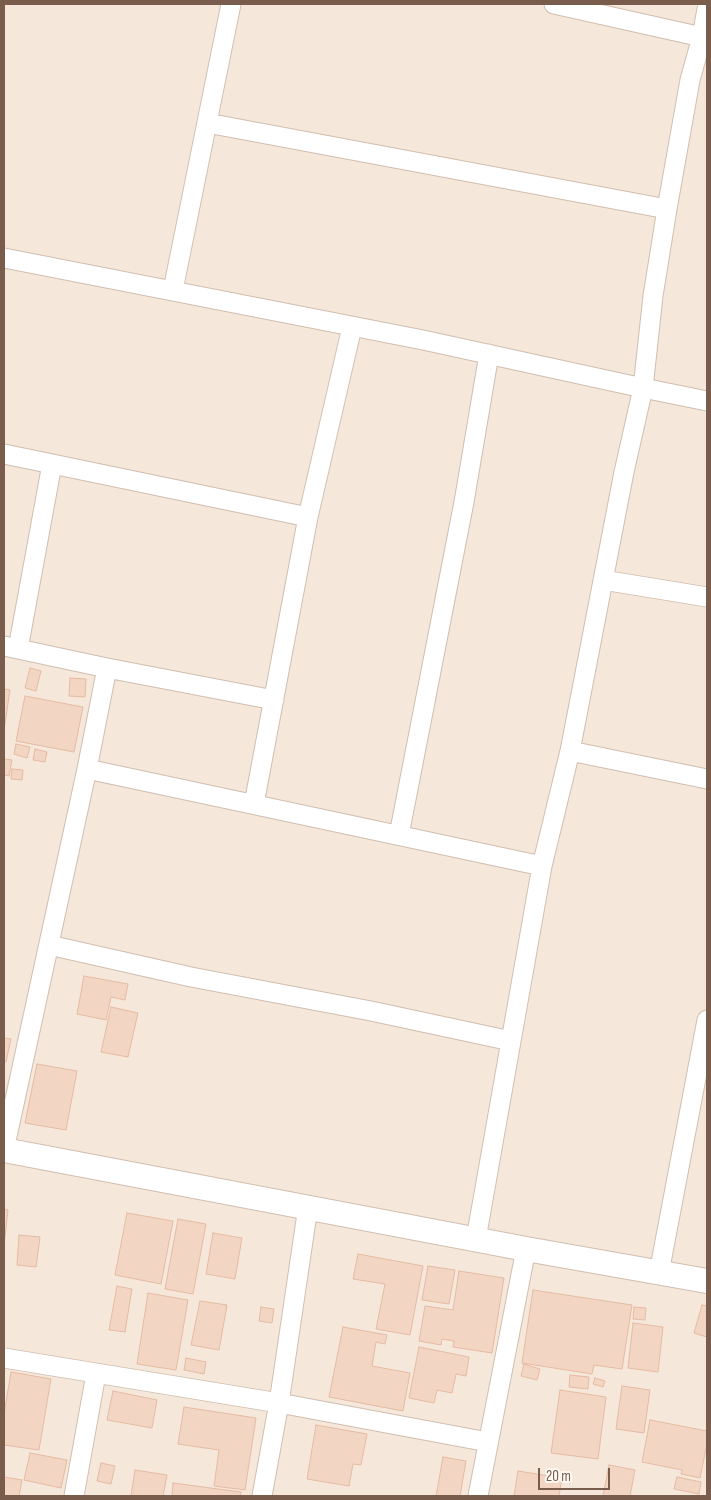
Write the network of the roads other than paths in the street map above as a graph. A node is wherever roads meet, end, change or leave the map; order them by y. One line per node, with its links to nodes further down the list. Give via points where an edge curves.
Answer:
1 (231, 4): 6 (street)
2 (556, 4): 4 (street)
3 (707, 9): 4 (street)
4 (702, 37): 5 (street)
5 (699, 81): 7 (street)
6 (207, 123): 7 (street); 9 (street)
7 (667, 209): 12 (street)
8 (4, 258): 9 (street)
9 (173, 290): 10 (street)
10 (352, 327): 11 (street); 16 (street)
11 (489, 354): 12 (street); 26 (street, via 464,502)
12 (643, 388): 13 (street); 17 (street)
13 (707, 401)
14 (4, 454): 15 (street)
15 (52, 464): 16 (street); 19 (street)
16 (308, 516): 21 (street)
17 (603, 580): 18 (street); 22 (street)
18 (707, 597)
19 (11, 647): 20 (street)
20 (107, 668): 21 (street); 23 (street)
21 (274, 700): 25 (street)
22 (570, 751): 24 (street); 27 (street)
23 (87, 770): 25 (street); 28 (street)
24 (707, 779)
25 (254, 804): 26 (street)
26 (399, 835): 27 (street)
27 (542, 866): 30 (street)
28 (49, 944): 30 (street, via 191,977); 31 (street)
29 (707, 1020): 35 (street)
30 (511, 1041): 33 (street)
31 (4, 1150): 32 (street)
32 (308, 1207): 33 (street); 39 (street)
33 (476, 1239): 34 (street)
34 (526, 1249): 35 (street); 40 (street)
35 (660, 1272): 36 (street)
36 (707, 1281)
37 (4, 1358): 38 (street)
38 (96, 1374): 39 (street); 41 (street)
39 (279, 1403): 40 (street); 42 (street)
40 (488, 1442): 43 (street)
41 (74, 1496)
42 (262, 1496)
43 (478, 1496)

